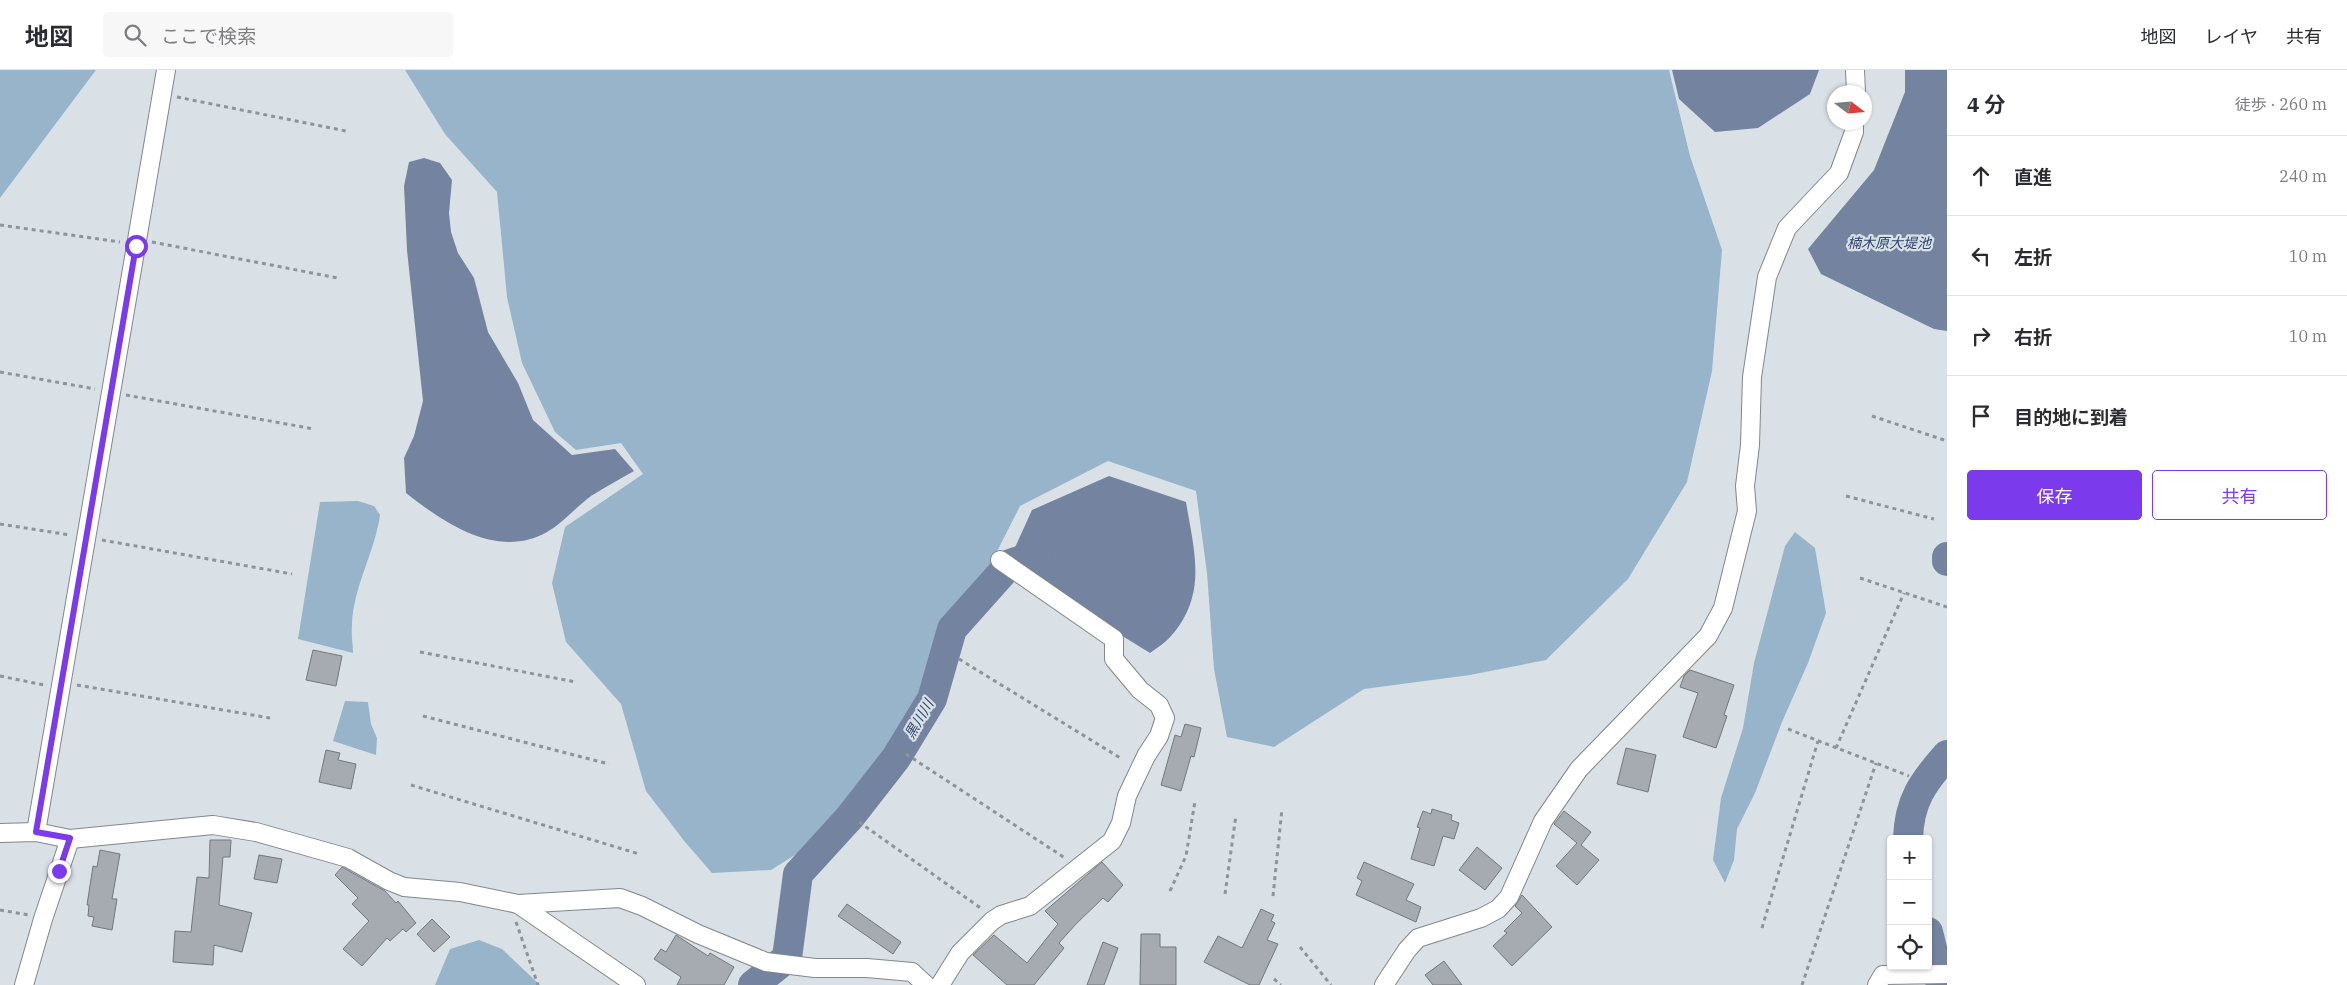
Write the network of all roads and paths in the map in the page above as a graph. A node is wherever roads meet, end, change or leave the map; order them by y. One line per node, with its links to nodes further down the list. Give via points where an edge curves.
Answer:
1 (166, 70): 49 (street)
2 (1854, 70): 3 (street)
3 (1855, 85)
4 (175, 97): 6 (path)
5 (1854, 130): 71 (street, via 1839,173 1787,228 1767,277 1752,377 1745,486 1747,511 1723,608 1716,622 1708,636 1580,769 1543,821 1509,897 1498,909 1481,918 1418,938)
6 (346, 131)
7 (0, 225): 9 (path)
8 (151, 242): 10 (path)
9 (126, 243)
10 (338, 278)
11 (0, 372): 12 (path)
12 (100, 390)
13 (126, 395): 15 (path)
14 (1872, 416): 16 (path)
15 (314, 429)
16 (1947, 442)
17 (1846, 496): 18 (path)
18 (1934, 519)
19 (0, 524): 20 (path)
20 (75, 536)
21 (102, 540): 23 (path)
22 (1000, 560): 68 (street, via 1114,639 1114,659 1140,690 1159,706 1165,718 1127,796 1121,824 1112,841 1030,906 1000,915 960,953)
23 (292, 574)
24 (1860, 578): 25 (path)
25 (1904, 593): 26 (path); 37 (path)
26 (1947, 607)
27 (420, 652): 30 (path)
28 (960, 659): 39 (path)
29 (0, 676): 32 (path)
30 (576, 682)
31 (77, 685): 34 (path)
32 (50, 686)
33 (423, 716): 41 (path)
34 (270, 718)
35 (1788, 729): 36 (path)
36 (1818, 741): 37 (path); 60 (path)
37 (1836, 748): 40 (path)
38 (906, 754): 52 (path)
39 (1122, 759)
40 (1876, 763): 42 (path); 72 (path)
41 (609, 764)
42 (1909, 776)
43 (411, 785): 51 (path)
44 (1195, 801): 53 (path, via 1186,856)
45 (1282, 809): 55 (path)
46 (1236, 815): 54 (path)
47 (859, 822): 58 (path)
48 (0, 832): 49 (street)
49 (36, 832): 50 (street)
50 (70, 838): 56 (street, via 213,825 256,832 348,858 404,887 460,892); 59 (street)
51 (639, 854)
52 (1066, 859)
53 (1170, 891)
54 (1225, 894)
55 (1273, 896)
56 (514, 903): 65 (path); 66 (street); 67 (street, via 620,898 766,962 814,968 912,972)
57 (0, 910): 59 (path)
58 (988, 914)
59 (43, 919): 64 (street)
60 (1762, 928)
61 (1300, 947): 70 (path)
62 (1947, 974): 73 (street, via 1883,975)
63 (1274, 979): 69 (path)
64 (24, 985)
65 (538, 985)
66 (636, 985)
67 (926, 985)
68 (940, 985)
69 (1281, 985)
70 (1331, 985)
71 (1384, 985)
72 (1802, 985)
73 (1877, 985)

